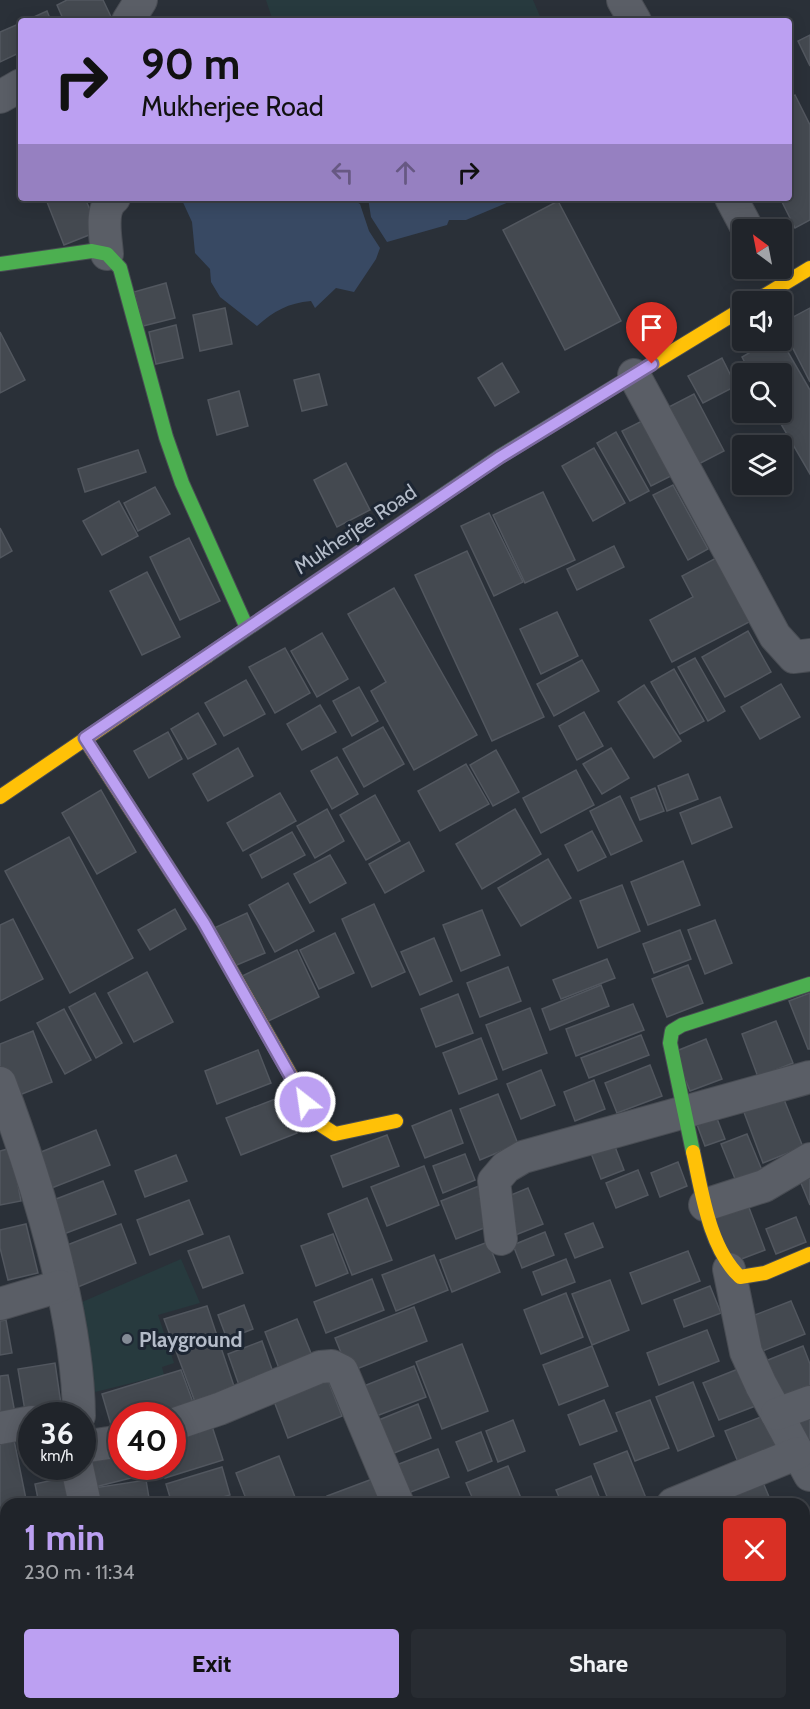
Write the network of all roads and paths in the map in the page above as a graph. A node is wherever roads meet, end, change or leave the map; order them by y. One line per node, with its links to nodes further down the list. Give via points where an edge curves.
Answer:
1 (141, 0): 3 (street)
2 (623, 0): 4 (street)
3 (130, 18)
4 (633, 18)
5 (18, 87): 6 (street)
6 (0, 98)
7 (110, 201): 10 (street, via 105,217)
8 (733, 201): 9 (street)
9 (742, 219)
10 (107, 254): 11 (street, via 92,251); 16 (street, via 120,268 165,437 182,483)
11 (0, 264)
12 (810, 268): 13 (street)
13 (767, 286)
14 (732, 315): 15 (street, Mukherjee Road)
15 (634, 375): 16 (street, Mukherjee Road, via 500,457); 17 (street, via 775,636 794,657)
16 (247, 628): 18 (street, Mukherjee Road)
17 (810, 655)
18 (85, 738): 19 (street, Mukherjee Road); 25 (street, via 204,923 318,1123 336,1134)
19 (0, 796)
20 (810, 984): 23 (street, via 672,1031 670,1043)
21 (810, 1077): 23 (street)
22 (0, 1083): 24 (street)
23 (686, 1110): 27 (street); 28 (street, via 523,1157 507,1167 494,1181)
24 (6, 1118): 31 (street, via 52,1248)
25 (396, 1121)
26 (810, 1159): 27 (street, via 764,1186)
27 (705, 1205): 30 (street)
28 (501, 1239)
29 (810, 1254): 30 (street, via 751,1277 738,1277)
30 (729, 1269): 35 (street, via 746,1352)
31 (60, 1286): 32 (street); 33 (street, via 70,1330)
32 (0, 1304)
33 (74, 1402)
34 (810, 1402): 35 (street)
35 (777, 1414): 39 (street)
36 (186, 1420): 42 (street, via 320,1367 332,1366 342,1371)
37 (18, 1425): 38 (street)
38 (0, 1428)
39 (804, 1464): 43 (street)
40 (80, 1480): 41 (street)
41 (84, 1498)
42 (395, 1498)
43 (692, 1498)

